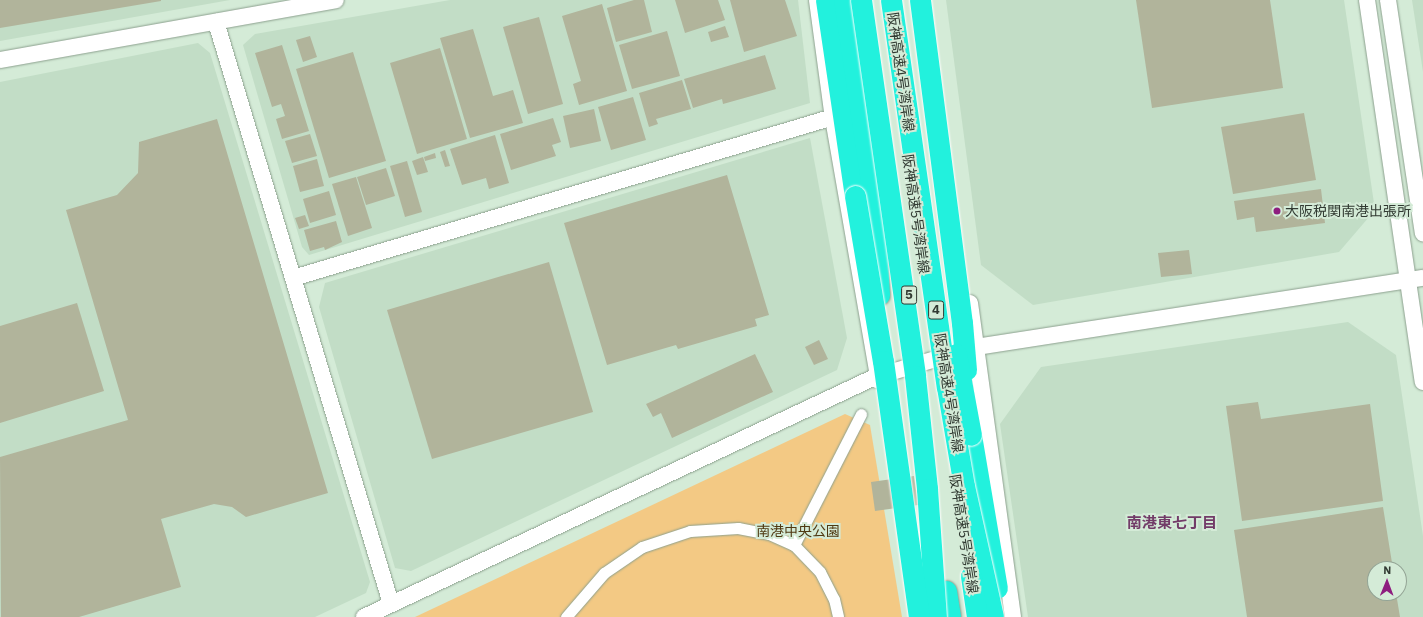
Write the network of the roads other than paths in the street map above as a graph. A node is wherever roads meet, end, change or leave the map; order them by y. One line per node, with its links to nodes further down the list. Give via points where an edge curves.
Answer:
1 (336, 0): 14 (street)
2 (814, 0): 16 (street)
3 (826, 0): 21 (highway, bridge)
4 (844, 0): 21 (highway, bridge, via 873,193)
5 (861, 0): 34 (highway, 4, bridge, via 915,376 927,489)
6 (866, 0): 35 (highway, 阪神高速5号湾岸線 / 5, via 920,375)
7 (885, 0): 36 (highway, 阪神高速5号湾岸線 / 5, bridge)
8 (891, 0): 37 (highway, 阪神高速4号湾岸線 / 4, bridge, via 947,387 964,486)
9 (901, 0): 24 (highway, bridge, via 949,322)
10 (920, 0): 24 (highway, bridge, via 962,323)
11 (929, 0): 20 (street)
12 (1367, 0): 19 (street)
13 (1388, 0): 17 (street)
14 (216, 22): 15 (street); 18 (street)
15 (0, 60)
16 (830, 118): 18 (street); 21 (street)
17 (1423, 233)
18 (293, 278): 28 (street)
19 (1416, 279): 20 (street); 22 (street)
20 (976, 347): 21 (street); 39 (street)
21 (879, 369): 25 (street); 28 (street); 33 (highway, bridge)
22 (1423, 382)
23 (861, 414): 27 (street)
24 (971, 435): 38 (highway)
25 (890, 480)
26 (894, 508): 32 (street)
27 (794, 544): 30 (street, via 769,534 738,528 690,531 642,547 604,573); 31 (street, via 820,572 834,599)
28 (391, 604): 29 (street)
29 (364, 617)
30 (566, 617)
31 (838, 617)
32 (911, 617)
33 (919, 617)
34 (936, 617)
35 (950, 617)
36 (977, 617)
37 (993, 617)
38 (1002, 617)
39 (1013, 617)

